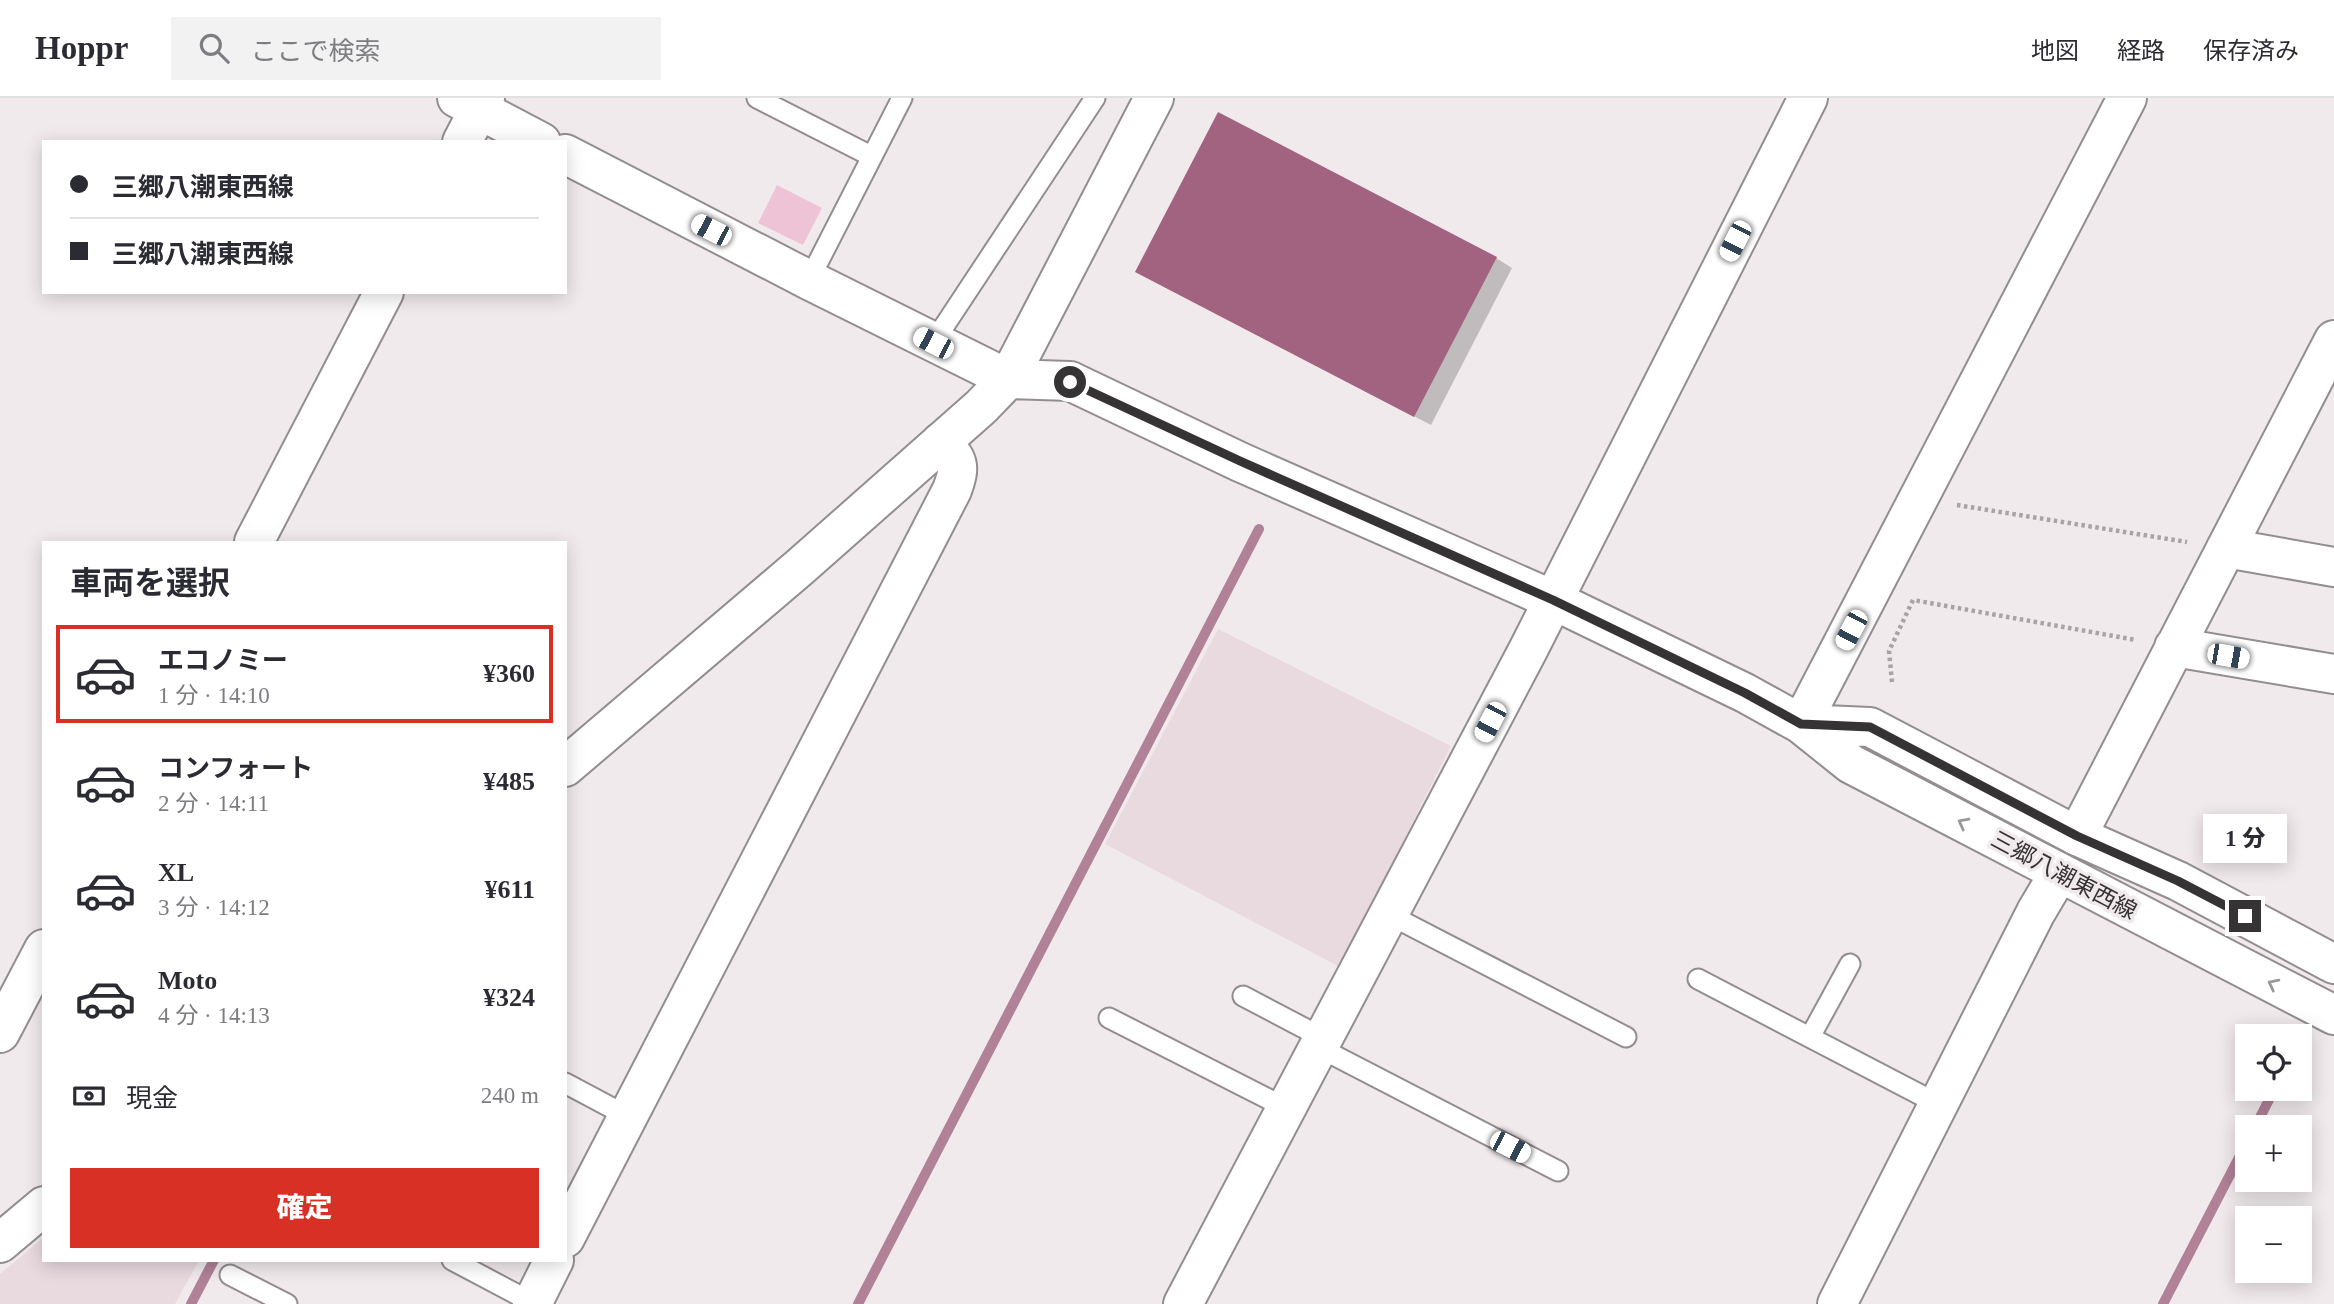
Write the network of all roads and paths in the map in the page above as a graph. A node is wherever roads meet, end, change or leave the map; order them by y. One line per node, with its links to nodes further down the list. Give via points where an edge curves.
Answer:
1 (757, 98): 10 (lane)
2 (902, 98): 10 (lane)
3 (1095, 98): 14 (lane)
4 (1154, 98): 15 (street)
5 (1808, 98): 21 (street)
6 (2127, 98): 25 (street)
7 (471, 112): 8 (street)
8 (536, 140)
9 (567, 155): 11 (street)
10 (871, 156): 11 (lane)
11 (809, 280): 14 (street)
12 (383, 294): 18 (street)
13 (2334, 340): 19 (street)
14 (933, 343): 15 (street)
15 (1008, 379): 16 (street); 21 (street, 三郷八潮東西線, via 1070,382)
16 (941, 442): 26 (street); 44 (street, via 959,470 952,490)
17 (1950, 504): 19 (path)
18 (255, 541)
19 (2226, 548): 20 (street); 22 (street)
20 (2334, 566)
21 (1553, 600): 25 (street, 三郷八潮東西線); 29 (street)
22 (2174, 648): 23 (street); 24 (path, via 1913,600 1889,651); 27 (street)
23 (2334, 674)
24 (1892, 682)
25 (1801, 724): 27 (street, 三郷八潮東西線, via 1870,727); 28 (street, 三郷八潮東西線, one-way to 25, via 1851,764)
26 (567, 765)
27 (2077, 836): 32 (street, 三郷八潮東西線, via 2178,881)
28 (2059, 873): 35 (street, 三郷八潮東西線, one-way to 28); 42 (street)
29 (1388, 914): 38 (lane); 40 (street)
30 (42, 952): 37 (street)
31 (1850, 964): 39 (lane)
32 (2334, 964)
33 (1698, 979): 39 (lane)
34 (1242, 996): 40 (lane)
35 (2334, 1016)
36 (1109, 1018): 43 (lane)
37 (0, 1033)
38 (1626, 1037)
39 (1810, 1037): 42 (lane)
40 (1321, 1042): 43 (street); 45 (lane)
41 (567, 1084): 44 (lane)
42 (1938, 1104): 55 (street)
43 (1286, 1108): 54 (street)
44 (627, 1116): 47 (street)
45 (1558, 1171)
46 (42, 1208): 48 (street)
47 (570, 1217)
48 (0, 1243)
49 (456, 1262): 52 (lane)
50 (553, 1262): 52 (street)
51 (230, 1275): 53 (lane)
52 (532, 1303)
53 (287, 1304)
54 (1183, 1304)
55 (1837, 1304)

